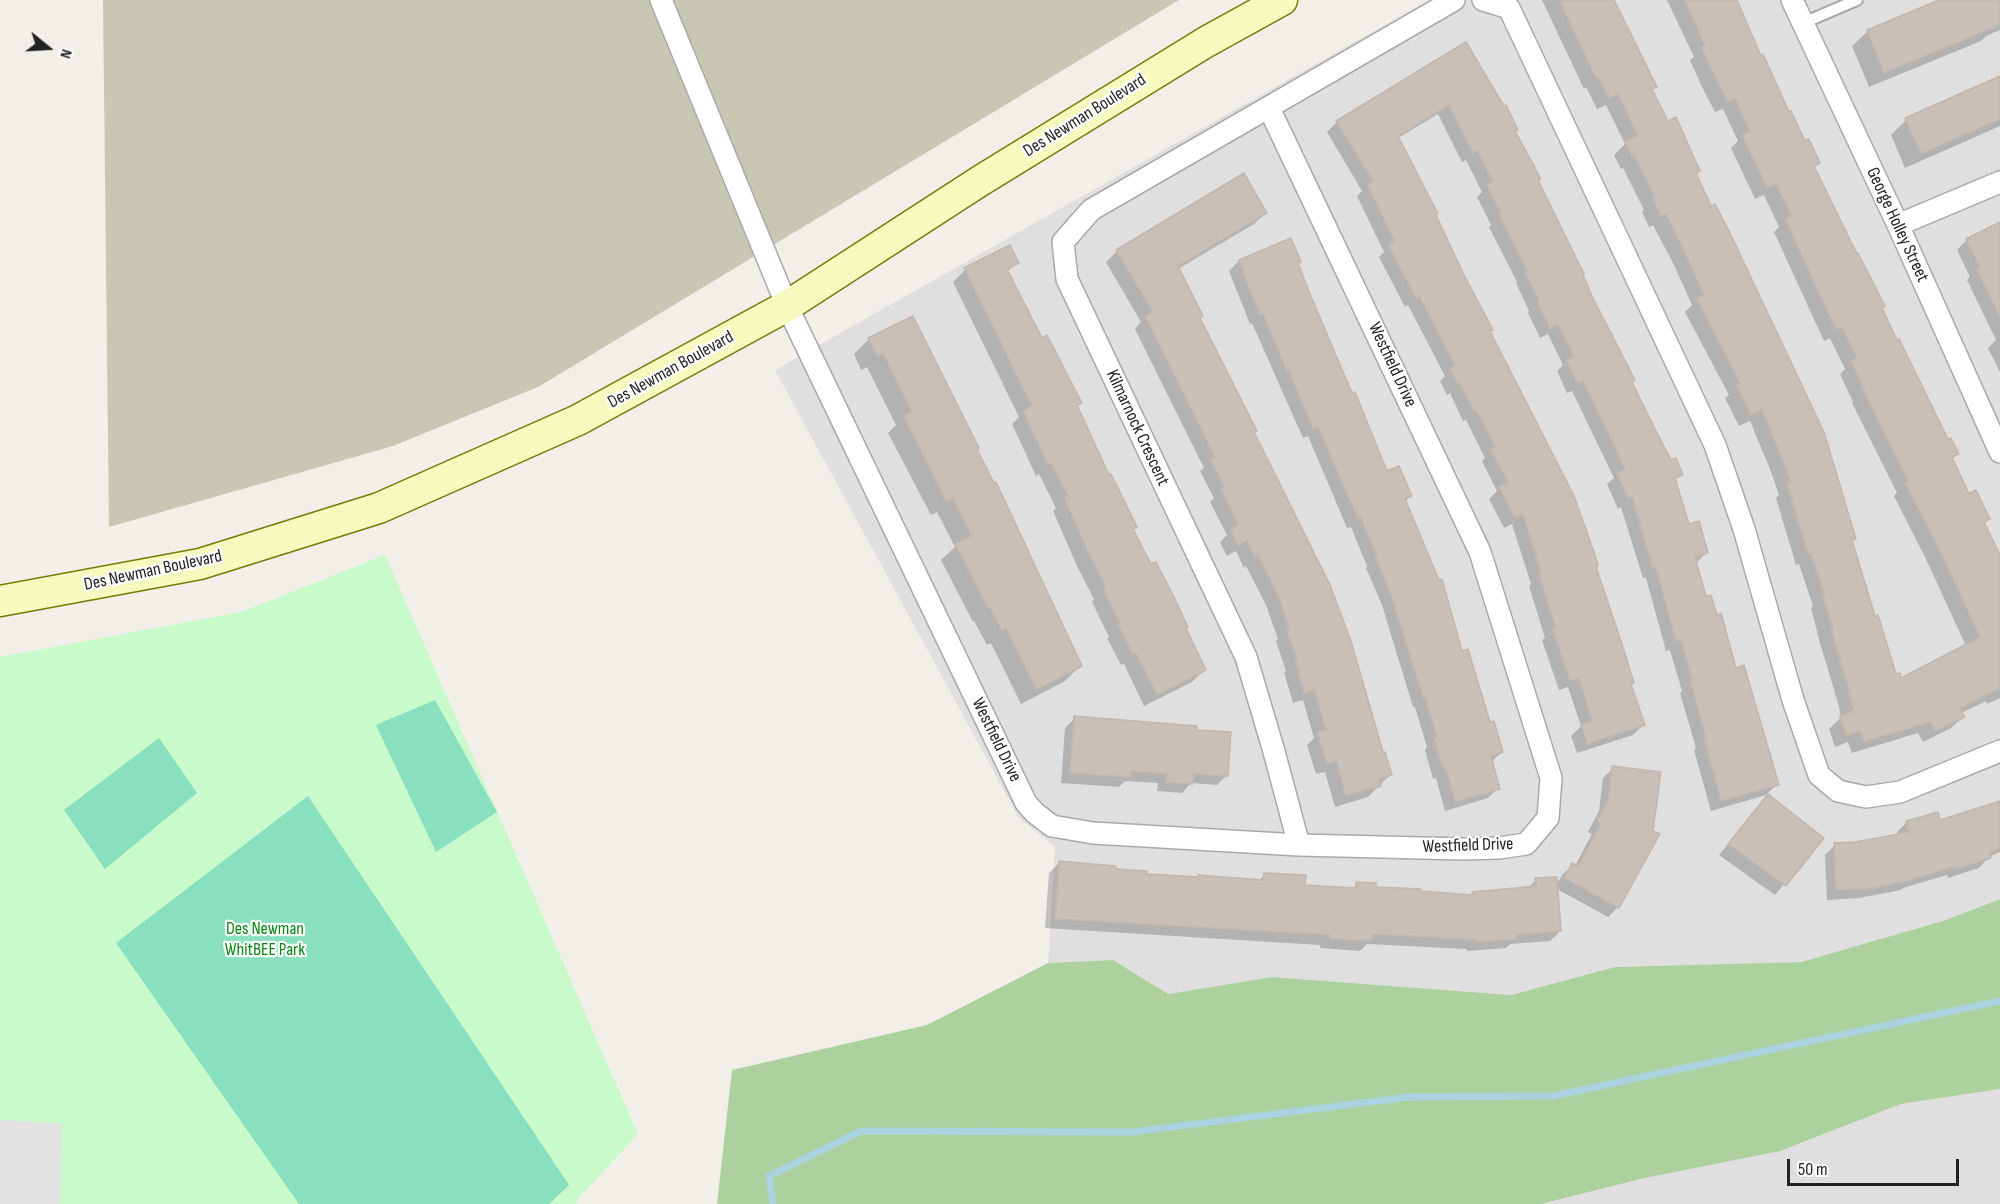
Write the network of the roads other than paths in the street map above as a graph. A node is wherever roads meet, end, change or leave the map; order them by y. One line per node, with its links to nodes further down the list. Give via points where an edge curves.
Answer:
1 (661, 0): 11 (street, Westfield Drive)
2 (1282, 0): 11 (street, Des Newman Boulevard, via 1206,42 980,181)
3 (1454, 0): 8 (street)
4 (1482, 0): 14 (street, via 1509,8 1715,445 1819,775 1838,790 1866,797 1900,792)
5 (1792, 0): 7 (street, George Holley Street)
6 (1857, 0): 7 (lane)
7 (1803, 23): 10 (street, George Holley Street)
8 (1269, 108): 15 (street, Kilmarnock Crescent, via 1091,210 1063,242 1067,279 1246,657); 15 (street, Westfield Drive, via 1480,552 1551,778 1548,818 1526,844 1463,849)
9 (2000, 182): 10 (street)
10 (1898, 225): 12 (street, George Holley Street)
11 (787, 306): 13 (street, Des Newman Boulevard, via 578,420 379,508 200,564); 15 (street, Westfield Drive, via 1026,803 1035,813 1053,826 1093,833)
12 (2000, 452)
13 (0, 600)
14 (2000, 751)
15 (1299, 845)

